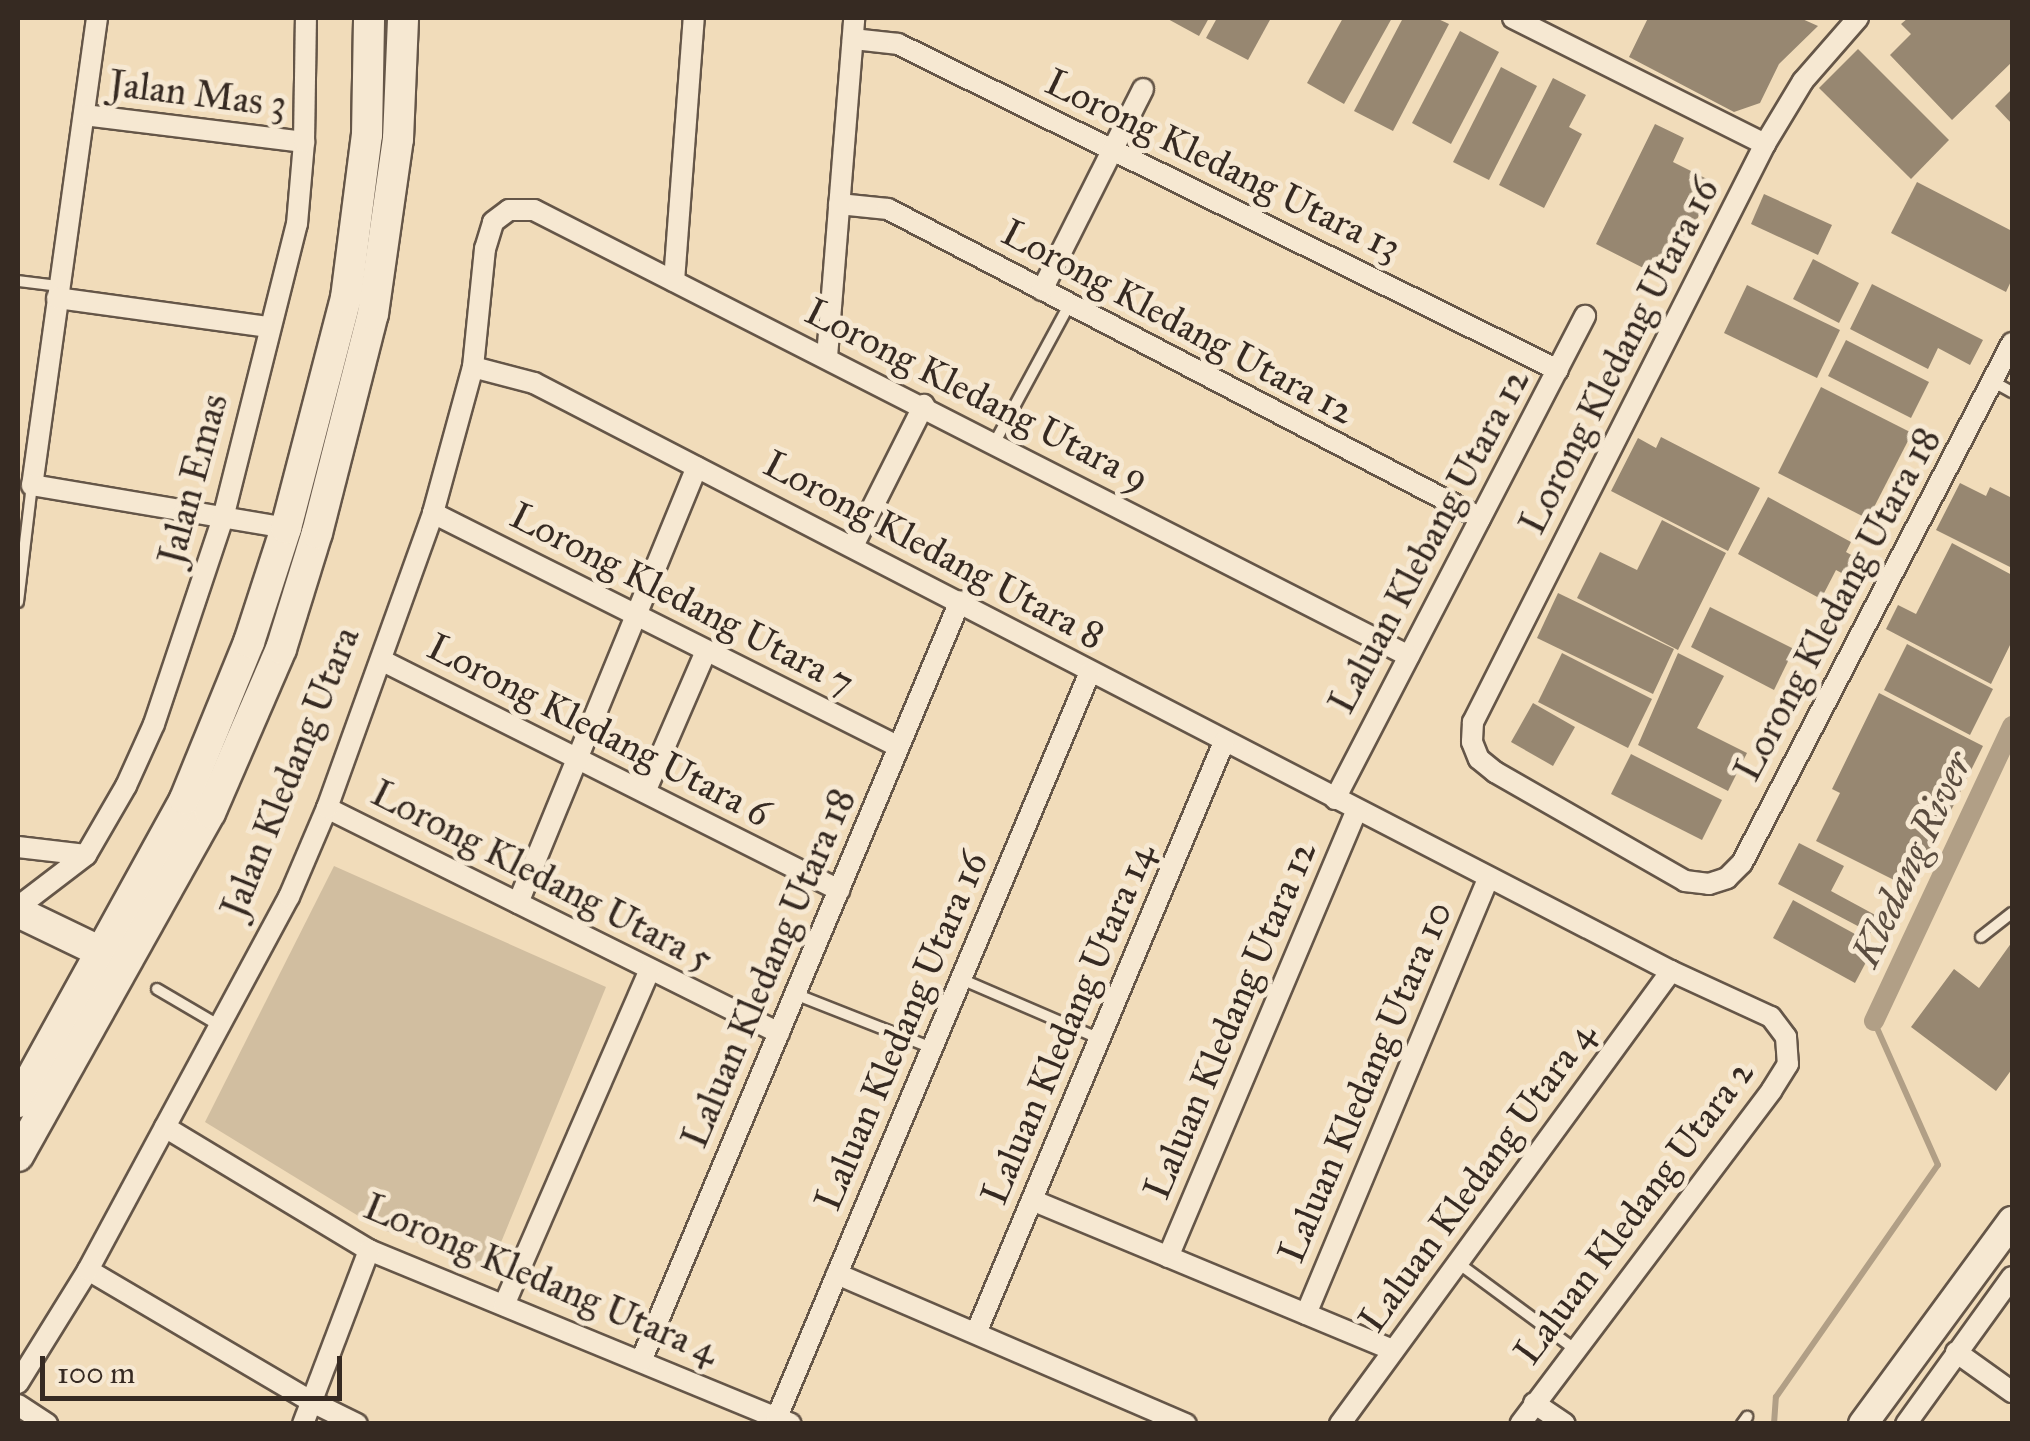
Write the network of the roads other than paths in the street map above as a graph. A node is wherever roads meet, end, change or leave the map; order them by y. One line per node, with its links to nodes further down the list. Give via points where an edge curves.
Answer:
1 (97, 18): 11 (street)
2 (306, 18): 12 (street, Jalan Emas)
3 (368, 18): 37 (main road, Jalan Kledang Utara, via 366,135 346,298)
4 (403, 18): 63 (main road, Jalan Kledang Utara, via 398,138 373,314 317,533 281,649 210,813)
5 (694, 18): 18 (street)
6 (854, 18): 9 (street)
7 (1514, 18): 13 (street)
8 (1858, 18): 13 (street, Lorong Kledang Utara 16, via 1803,81)
9 (852, 40): 14 (street, Lorong Kledang Utara 13, via 898,44); 15 (street)
10 (1144, 89): 14 (street)
11 (84, 115): 12 (street, Jalan Mas 3); 20 (street)
12 (304, 142): 23 (street, Jalan Emas, via 296,224)
13 (1765, 144): 57 (street, Lorong Kledang Utara 16, via 1472,722 1479,758 1495,772 1685,881)
14 (1112, 150): 19 (street); 27 (street, Lorong Kledang Utara 13)
15 (839, 204): 19 (street, Lorong Kledang Utara 12, via 888,209); 25 (street)
16 (510, 210): 18 (street, Lorong Kledang Utara 9, via 534,210); 26 (street, Jalan Kledang Utara, via 493,222 485,249)
17 (18, 280): 20 (lane)
18 (674, 281): 25 (street, Lorong Kledang Utara 9)
19 (1042, 290): 21 (street, Lorong Kledang Utara 12)
20 (58, 292): 23 (street); 33 (street)
21 (1069, 305): 31 (lane); 36 (street, Lorong Kledang Utara 12)
22 (1585, 316): 27 (street, Laluan Klebang Utara 12)
23 (270, 327): 35 (street, Jalan Emas)
24 (2012, 342): 28 (street, Lorong Kledang Utara 18)
25 (827, 357): 30 (street, Lorong Kledang Utara 9)
26 (473, 367): 32 (street, Lorong Kledang Utara 8, via 534,382); 34 (street, Jalan Kledang Utara)
27 (1558, 370): 36 (street, Laluan Klebang Utara 12)
28 (1992, 381): 29 (lane); 57 (street, Lorong Kledang Utara 18, via 1742,862)
29 (2012, 392)
30 (924, 405): 31 (street, Lorong Kledang Utara 9); 38 (street)
31 (995, 442): 44 (street, Lorong Kledang Utara 9)
32 (697, 467): 38 (street, Lorong Kledang Utara 8); 42 (street)
33 (32, 486): 35 (street); 39 (lane)
34 (433, 513): 42 (street, Lorong Kledang Utara 7); 45 (street, Jalan Kledang Utara)
35 (223, 518): 37 (street); 55 (street, Jalan Emas, via 154,724)
36 (1480, 518): 44 (street, Laluan Klebang Utara 12)
37 (286, 528): 63 (main road, Jalan Kledang Utara, via 249,642)
38 (854, 546): 40 (street, Lorong Kledang Utara 8)
39 (20, 553): 41 (lane)
40 (960, 601): 46 (street, Lorong Kledang Utara 8); 48 (street, Laluan Kledang Utara 18)
41 (18, 602)
42 (636, 615): 43 (street, Lorong Kledang Utara 7); 49 (street)
43 (706, 650): 48 (street, Lorong Kledang Utara 7); 50 (street)
44 (1408, 656): 51 (street, Laluan Klebang Utara 12)
45 (381, 660): 49 (street, Lorong Kledang Utara 6); 52 (street, Jalan Kledang Utara)
46 (1090, 672): 47 (street, Lorong Kledang Utara 8); 66 (street, Laluan Kledang Utara 16)
47 (1224, 742): 51 (street, Lorong Kledang Utara 8); 72 (street, Laluan Kledang Utara 14)
48 (899, 747): 58 (street, Laluan Kledang Utara 18)
49 (578, 758): 50 (street, Lorong Kledang Utara 6); 59 (street)
50 (645, 792): 58 (street, Lorong Kledang Utara 6)
51 (1334, 799): 53 (street, Lorong Kledang Utara 8)
52 (327, 808): 59 (street, Lorong Kledang Utara 5); 69 (street, Jalan Kledang Utara, via 289,897)
53 (1357, 810): 56 (street, Lorong Kledang Utara 8); 80 (street, Laluan Kledang Utara 12)
54 (18, 846): 55 (street)
55 (86, 855): 60 (street, Jalan Emas)
56 (1488, 878): 65 (street, Lorong Kledang Utara 8); 86 (street, Laluan Kledang Utara 10)
57 (1709, 884)
58 (839, 890): 68 (street, Laluan Kledang Utara 18)
59 (518, 903): 64 (street, Lorong Kledang Utara 5)
60 (18, 909): 63 (main road)
61 (2012, 913): 62 (lane)
62 (1981, 937)
63 (114, 959): 74 (main road, Jalan Kledang Utara); 76 (main road, Jalan Kledang Utara)
64 (650, 969): 70 (street, Lorong Kledang Utara 5); 85 (street)
65 (1671, 971): 71 (street, Lorong Kledang Utara 8, via 1771,1016); 81 (street, Laluan Kledang Utara 4)
66 (961, 979): 72 (lane); 73 (street, Laluan Kledang Utara 16)
67 (157, 988): 69 (lane)
68 (795, 994): 70 (street, Laluan Kledang Utara 18); 73 (lane)
69 (220, 1026): 75 (street, Jalan Kledang Utara)
70 (779, 1034): 91 (street, Laluan Kledang Utara 18)
71 (1786, 1037): 89 (street, Laluan Kledang Utara 2, via 1788,1064 1772,1090)
72 (1100, 1038): 77 (street, Laluan Kledang Utara 14)
73 (932, 1048): 83 (street, Laluan Kledang Utara 16)
74 (18, 1102)
75 (164, 1127): 79 (street, Lorong Kledang Utara 4); 82 (street, Jalan Kledang Utara)
76 (18, 1156)
77 (1032, 1200): 80 (street); 87 (street, Laluan Kledang Utara 14)
78 (2012, 1221): 105 (street)
79 (369, 1250): 85 (street, Lorong Kledang Utara 4); 94 (street)
80 (1168, 1257): 86 (street)
81 (1458, 1263): 88 (street, Laluan Kledang Utara 4); 89 (lane)
82 (88, 1270): 92 (street, Jalan Kledang Utara); 94 (street)
83 (837, 1274): 87 (street); 97 (street, Laluan Kledang Utara 16)
84 (2012, 1277): 90 (street)
85 (504, 1305): 91 (street, Lorong Kledang Utara 4)
86 (1306, 1314): 88 (street)
87 (976, 1333): 101 (street)
88 (1393, 1350): 102 (street, Laluan Kledang Utara 4)
89 (1576, 1350): 95 (street, Laluan Kledang Utara 2)
90 (1956, 1352): 93 (street); 106 (street)
91 (641, 1362): 97 (street, Lorong Kledang Utara 4)
92 (18, 1382)
93 (2012, 1392)
94 (312, 1402): 99 (street); 100 (street)
95 (1534, 1403): 103 (street, Laluan Kledang Utara 2); 104 (street)
96 (18, 1405): 98 (street)
97 (784, 1420)
98 (47, 1424)
99 (303, 1424)
100 (357, 1424)
101 (1186, 1424)
102 (1340, 1424)
103 (1520, 1424)
104 (1565, 1424)
105 (1863, 1424)
106 (1906, 1424)

